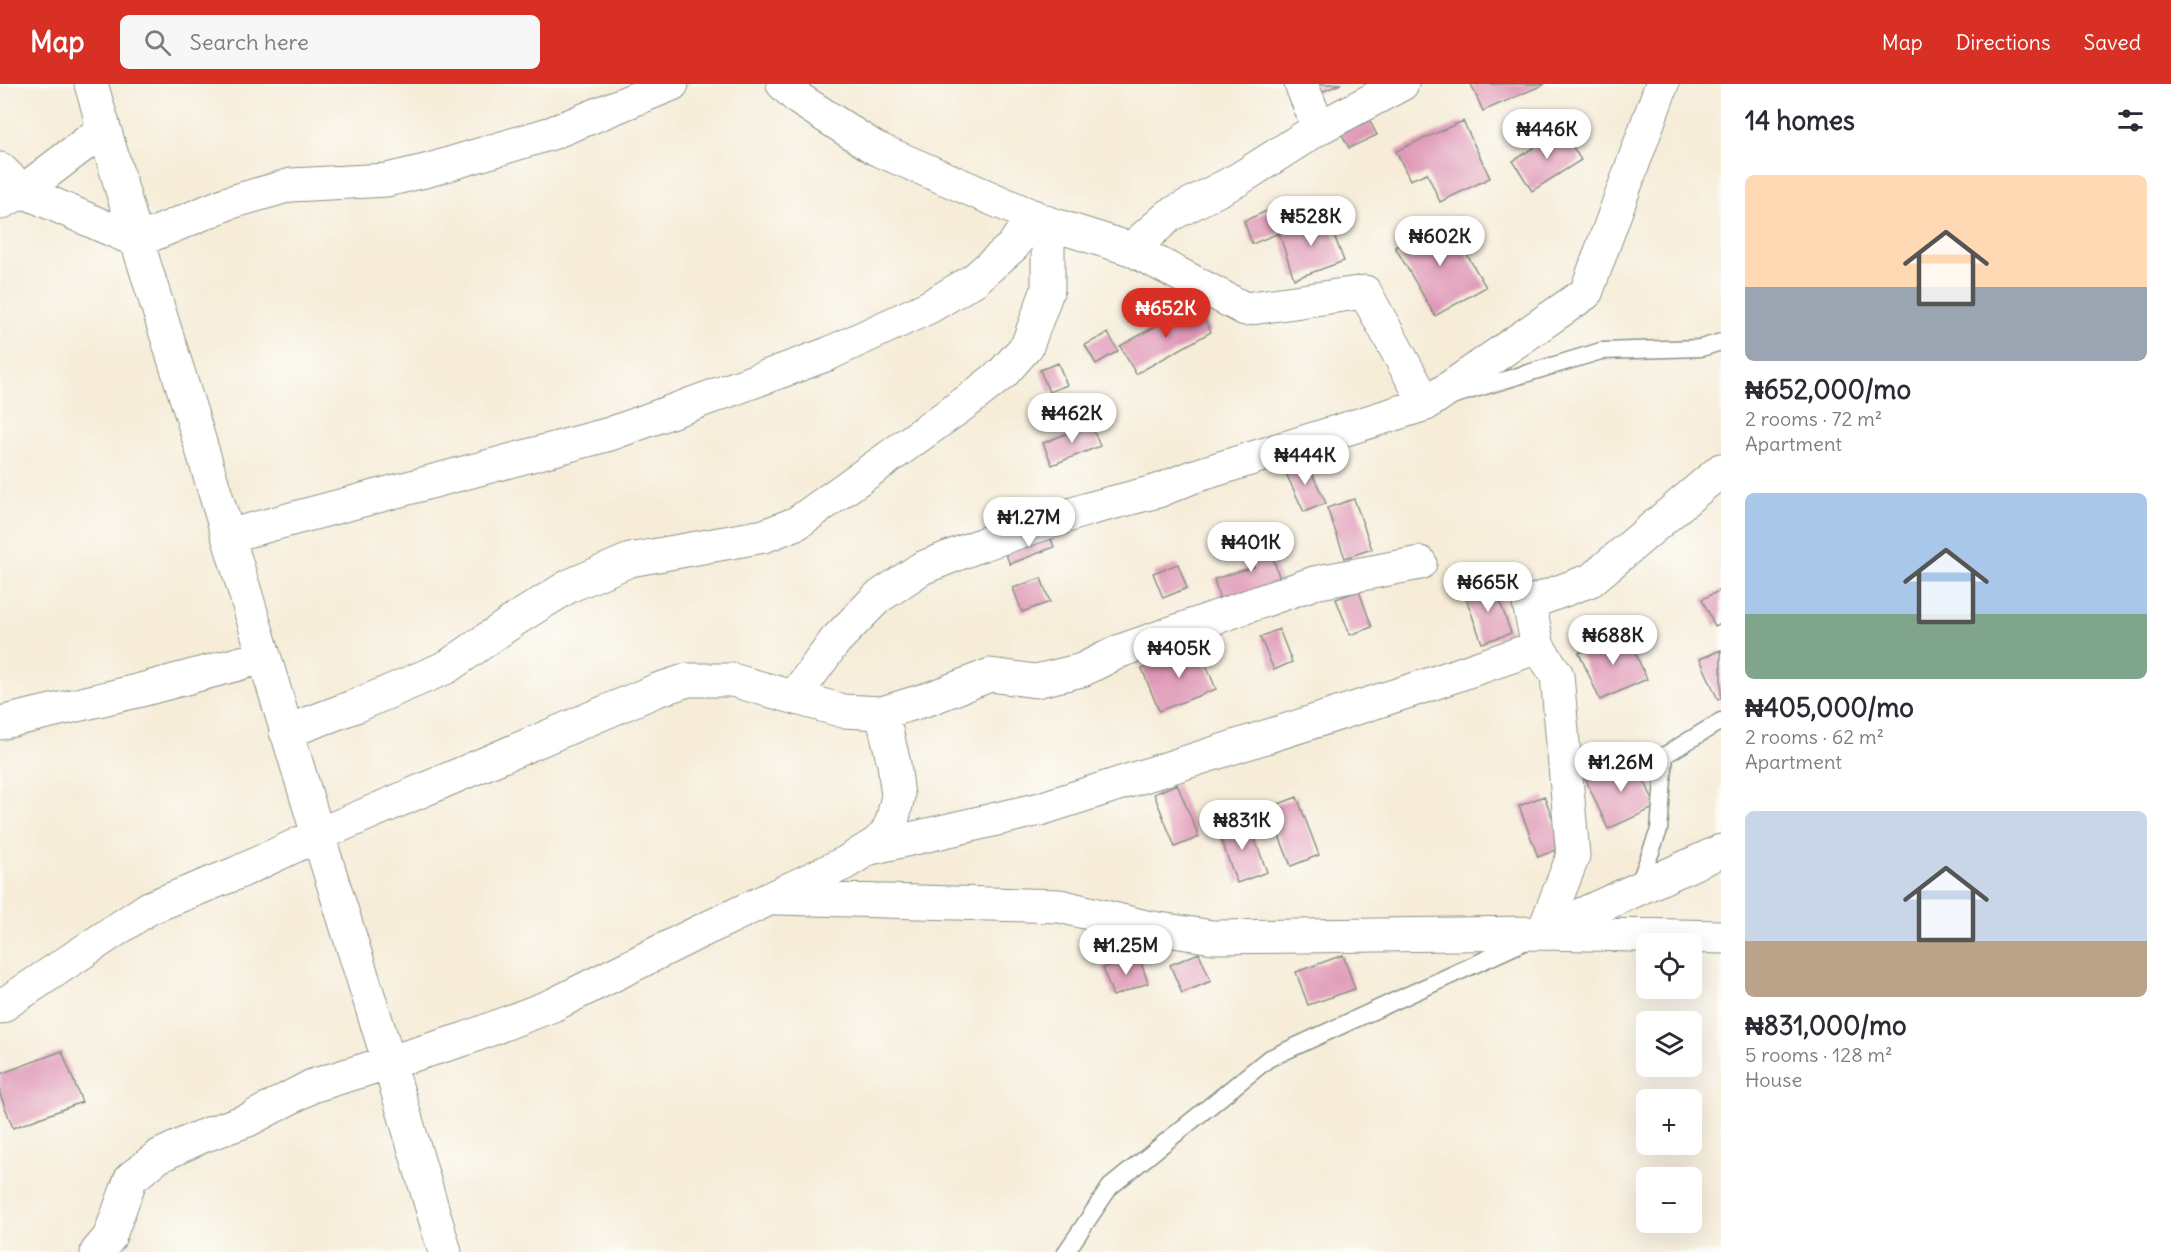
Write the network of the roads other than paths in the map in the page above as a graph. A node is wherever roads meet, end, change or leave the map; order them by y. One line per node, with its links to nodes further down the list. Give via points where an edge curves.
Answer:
1 (91, 84): 8 (street)
2 (672, 84): 11 (street, via 552,133 429,170 387,180 291,185 228,203)
3 (783, 84): 10 (street, via 799,99 875,148)
4 (1301, 84): 7 (street)
5 (1401, 84): 7 (street)
6 (1662, 84): 14 (street, via 1586,293)
7 (1319, 128): 12 (street, via 1239,180 1170,215)
8 (104, 129): 9 (street); 11 (street)
9 (8, 188): 11 (street)
10 (1041, 219): 12 (street); 16 (street, via 974,280 929,307 828,354 610,434); 24 (street, via 1048,289 1027,346 1003,373 969,400 797,523 764,536 630,560 569,586 447,667)
11 (137, 241): 16 (street)
12 (1131, 249): 14 (street, via 1245,309 1365,292)
13 (1721, 342): 14 (lane, via 1701,348 1601,351)
14 (1426, 404): 20 (street, via 1158,491 1088,509 922,568 878,598 835,641)
15 (1715, 481): 18 (street, via 1591,580 1529,603)
16 (228, 536): 19 (street)
17 (1420, 563): 21 (street, via 1314,583 1120,651 1082,670 1036,681 990,675)
18 (1538, 647): 26 (street, via 1040,809); 30 (street, via 1557,675 1573,856)
19 (264, 657): 23 (street); 24 (street)
20 (794, 697): 21 (street, via 843,711); 25 (street, via 732,680 688,680)
21 (882, 713): 26 (street, via 898,796 886,834)
22 (1721, 721): 28 (lane, via 1665,755 1659,830)
23 (0, 723)
24 (286, 732): 25 (street)
25 (318, 836): 32 (street, via 149,908); 33 (street)
26 (871, 848): 29 (street)
27 (1721, 851): 28 (street)
28 (1637, 890): 30 (street)
29 (774, 897): 30 (street, via 1060,906 1146,927 1214,937); 33 (street, via 554,1005 465,1039)
30 (1543, 933): 31 (street); 36 (lane, via 1268,1059 1110,1187)
31 (1721, 937)
32 (0, 1007)
33 (389, 1062): 34 (street, via 312,1086 248,1120 159,1156 131,1178 109,1238); 35 (street)
34 (97, 1252)
35 (445, 1252)
36 (1066, 1252)

